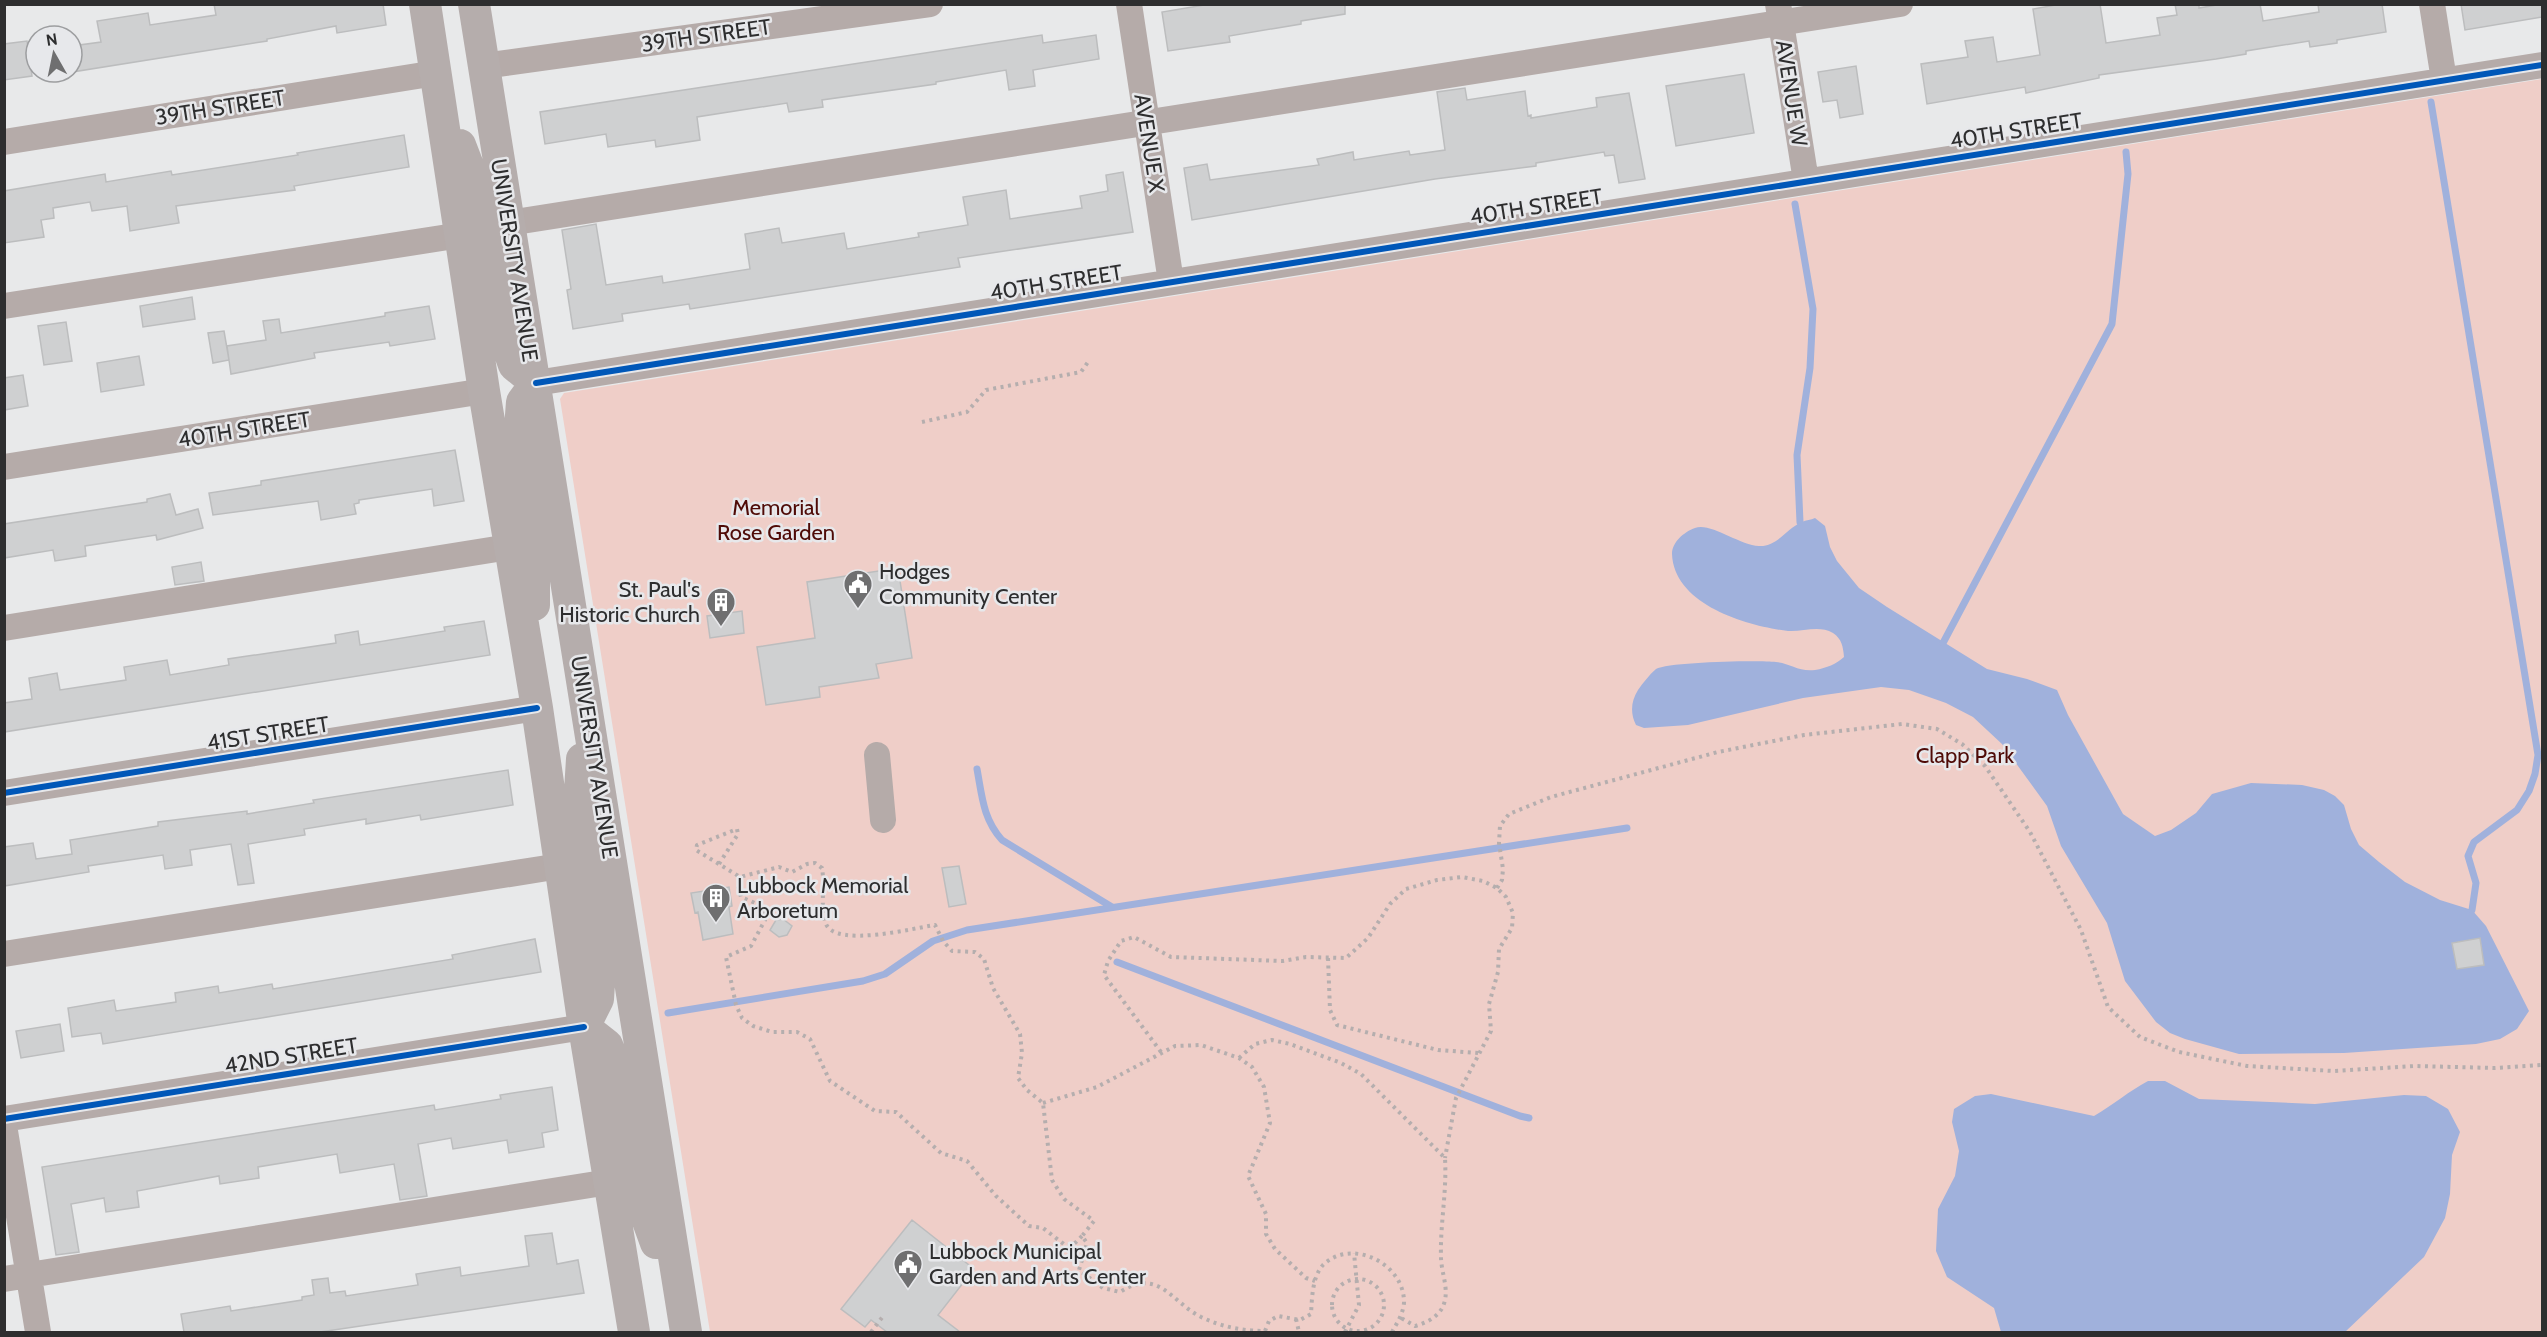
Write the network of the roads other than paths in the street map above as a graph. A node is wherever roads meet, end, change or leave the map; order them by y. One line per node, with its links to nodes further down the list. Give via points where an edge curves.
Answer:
1 (425, 4): 11 (main road)
2 (474, 4): 9 (main road, UNIVERSITY AVENUE)
3 (930, 4): 9 (street, 39TH STREET)
4 (1129, 4): 12 (street, AVENUE X)
5 (1900, 4): 7 (street)
6 (2432, 4): 10 (street)
7 (1780, 14): 12 (street); 14 (street, AVENUE W)
8 (2542, 65): 10 (street, 40TH STREET)
9 (483, 66): 15 (main road, UNIVERSITY AVENUE)
10 (2444, 80): 14 (street, 40TH STREET)
11 (438, 83): 13 (street, 39TH STREET); 16 (main road); 19 (main road, via 480,197 503,334 514,365)
12 (1147, 123): 15 (street); 17 (street, AVENUE X)
13 (4, 141)
14 (1806, 181): 17 (street, 40TH STREET)
15 (509, 223): 19 (main road, UNIVERSITY AVENUE)
16 (460, 236): 18 (street); 20 (main road)
17 (1171, 282): 19 (street, 40TH STREET)
18 (4, 306)
19 (536, 383): 24 (main road, UNIVERSITY AVENUE); 25 (main road, via 522,402 519,442 534,548)
20 (484, 391): 21 (street, 40TH STREET); 22 (main road)
21 (4, 467)
22 (509, 547): 23 (street); 25 (main road)
23 (4, 628)
24 (585, 699): 31 (main road, via 579,807 601,952 598,999); 38 (main road, UNIVERSITY AVENUE)
25 (535, 701): 27 (street, 41ST STREET); 29 (main road)
26 (877, 755): 28 (street)
27 (4, 792)
28 (883, 820)
29 (560, 866): 30 (street); 31 (main road)
30 (4, 954)
31 (584, 1027): 32 (street, 42ND STREET); 34 (main road); 38 (main road, via 608,1046 621,1081 644,1210)
32 (4, 1119)
33 (4, 1125): 35 (street)
34 (609, 1182): 35 (street); 37 (main road)
35 (17, 1278): 36 (street)
36 (38, 1332)
37 (634, 1332)
38 (686, 1332)

